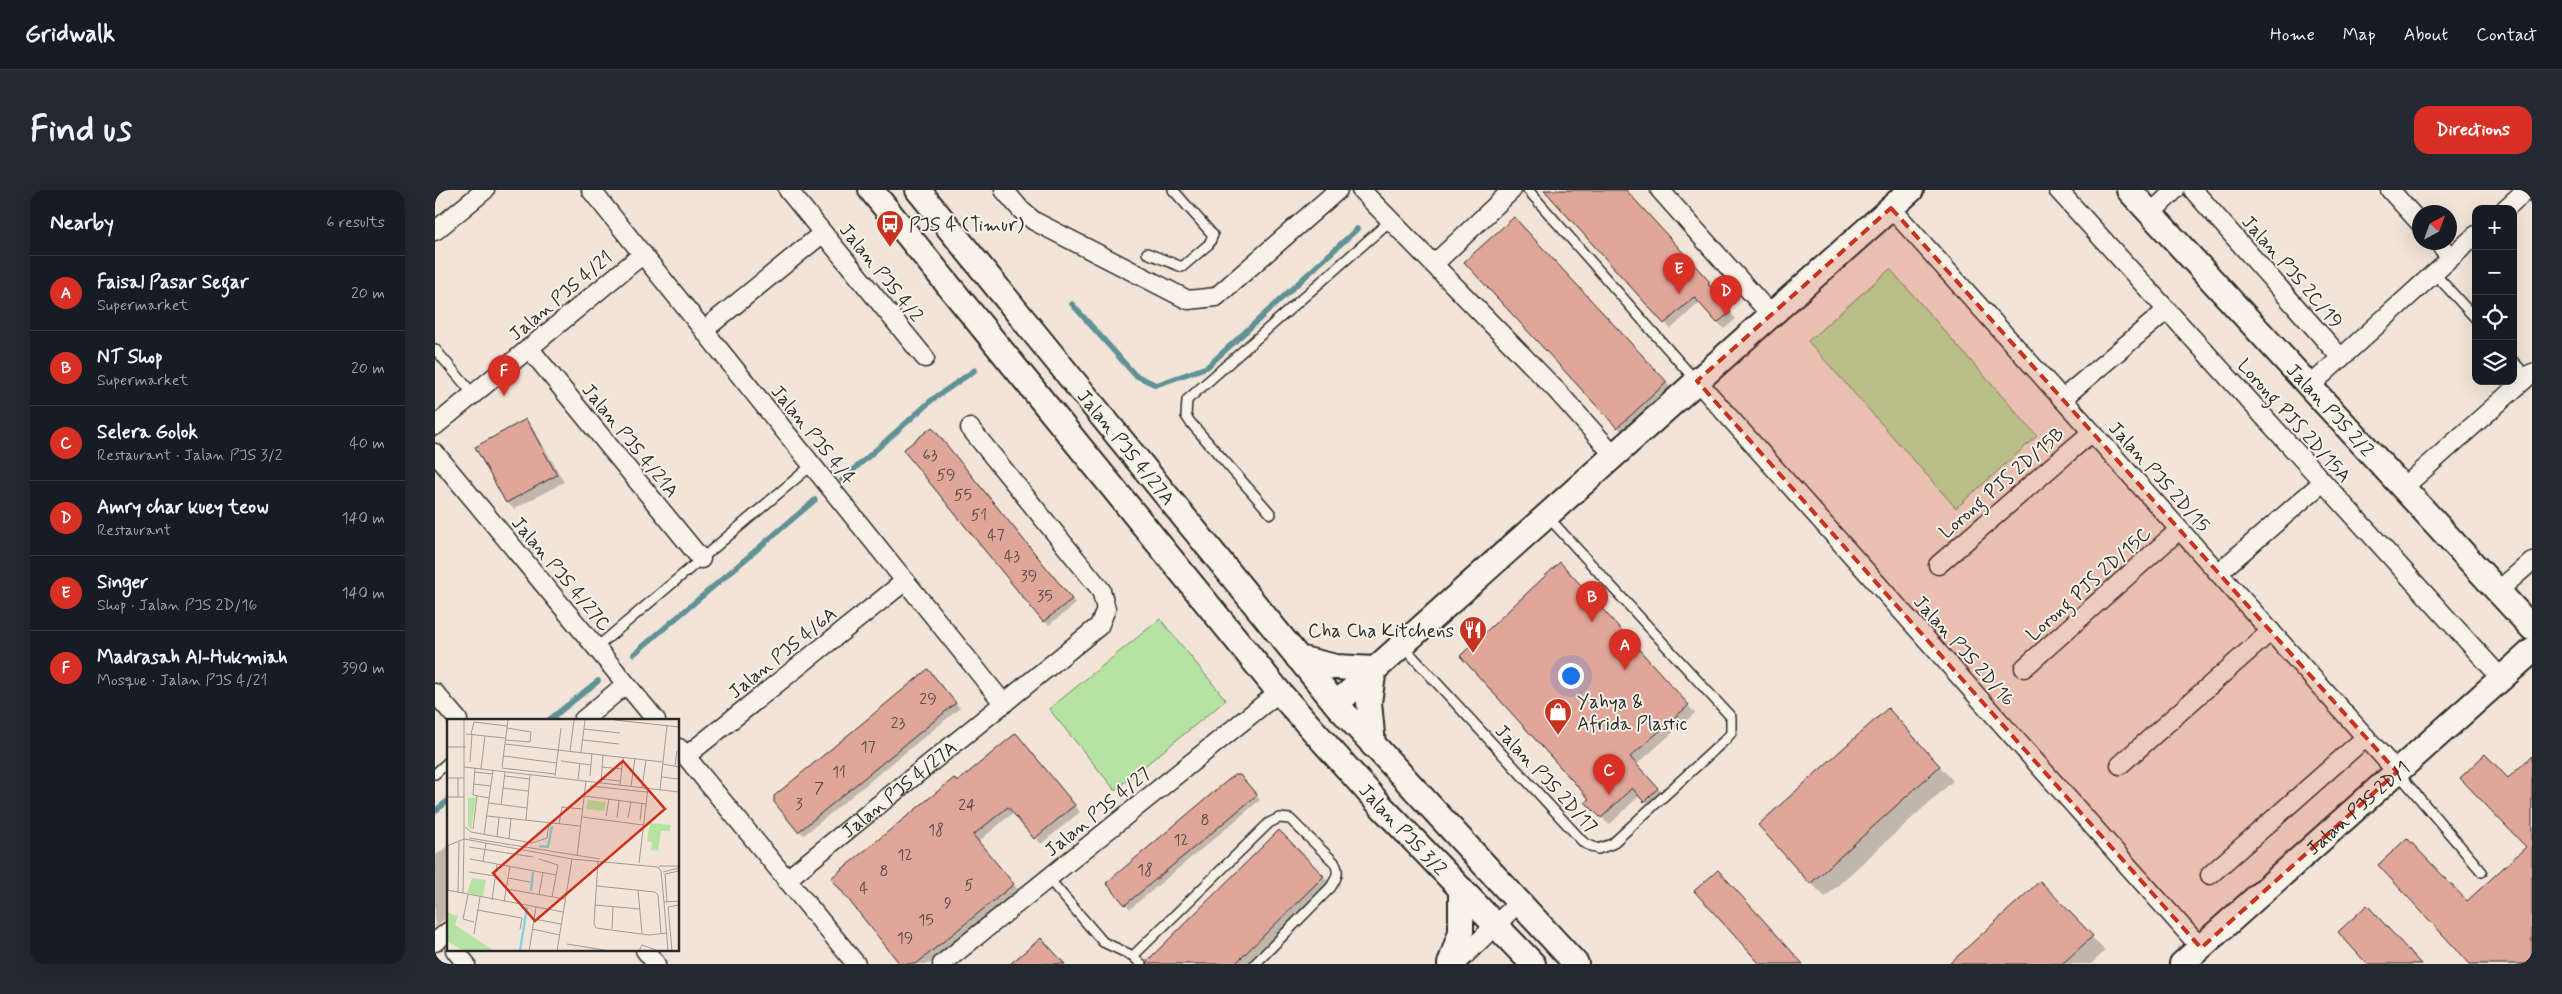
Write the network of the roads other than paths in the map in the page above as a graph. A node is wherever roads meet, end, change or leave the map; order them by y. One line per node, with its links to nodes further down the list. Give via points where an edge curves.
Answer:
1 (485, 190): 26 (street)
2 (591, 190): 31 (street, Jalan PJS 4/4)
3 (788, 190): 27 (street, Jalan PJS 4/2)
4 (912, 190): 20 (main road, via 909,205 897,208)
5 (917, 190): 32 (main road, Jalan PJS 4/27A)
6 (1004, 190): 8 (street, via 1034,221 1188,300 1216,297)
7 (1173, 190): 30 (lane, via 1213,234 1209,244 1182,267)
8 (1338, 190)
9 (1361, 190): 25 (street)
10 (1512, 190): 34 (street)
11 (1527, 190): 47 (lane)
12 (1661, 190): 38 (street)
13 (1911, 190): 22 (main road)
14 (2058, 190): 37 (street, Lorong PJS 2D/15A)
15 (2129, 190): 23 (main road, Jalan PJS 2/2)
16 (2175, 190): 23 (street)
17 (2193, 190): 44 (street, Jalan PJS 2C/19)
18 (2390, 190): 24 (street)
19 (2526, 190): 21 (street)
20 (877, 198): 36 (main road, Jalan PJS 4/27A)
21 (2509, 205)
22 (1891, 208): 38 (main road); 50 (street, Jalan PJS 2D/15)
23 (2151, 213): 48 (main road, Jalan PJS 2/2)
24 (2412, 214)
25 (1390, 221): 34 (street); 59 (lane, via 1187,400 1186,416 1190,422)
26 (435, 231)
27 (823, 233): 40 (street); 43 (street, Jalan PJS 4/2)
28 (2472, 239): 33 (street)
29 (2445, 250): 33 (street)
30 (1147, 253)
31 (643, 254): 40 (street, Jalan PJS 4/4); 41 (street, Jalan PJS 4/21)
32 (969, 254): 36 (main road, via 956,246 947,248 941,259); 73 (main road, Jalan PJS 4/27A)
33 (2451, 257): 35 (street)
34 (1434, 264): 55 (street)
35 (2434, 273): 39 (lane); 44 (street)
36 (941, 276): 79 (main road, Jalan PJS 4/27A)
37 (2167, 310): 50 (street); 57 (street, Lorong PJS 2D/15A)
38 (1771, 315): 47 (main road)
39 (2472, 315)
40 (704, 330): 56 (street, Jalan PJS 4/4)
41 (529, 348): 49 (street, Jalan PJS 4/21); 62 (street, Jalan PJS 4/21A)
42 (435, 349): 49 (lane)
43 (925, 358)
44 (2341, 358): 48 (street)
45 (2517, 365): 46 (lane)
46 (2531, 377): 58 (street)
47 (1697, 381): 55 (main road); 99 (street, Jalan PJS 2D/16)
48 (2310, 386): 58 (main road, Jalan PJS 2/2)
49 (473, 394): 51 (street, Jalan PJS 4/21)
50 (2062, 399): 53 (street, Jalan PJS 2D/15)
51 (435, 426)
52 (970, 428): 80 (street, Jalan PJS 4/27A, via 1101,590 1106,609 1099,626)
53 (2092, 432): 61 (street, Jalan PJS 2D/15); 64 (street, Lorong PJS 2D/15B)
54 (435, 453): 71 (street, Jalan PJS 4/27C)
55 (1614, 455): 60 (main road)
56 (812, 465): 62 (lane); 66 (street, Jalan PJS 4/4)
57 (2323, 482): 65 (street); 76 (street, Lorong PJS 2D/15A)
58 (2403, 488): 67 (main road, Jalan PJS 2/2)
59 (1271, 514)
60 (1547, 515): 70 (main road); 70 (lane, Jalan PJS 2D/17, via 1731,717 1731,733 1726,739 1612,844 1598,849 1584,843)
61 (2179, 530): 65 (street, Jalan PJS 2D/15); 74 (street, Lorong PJS 2D/15C)
62 (701, 559): 71 (lane)
63 (2532, 561): 67 (street)
64 (1938, 565)
65 (2218, 573): 69 (street, Jalan PJS 2D/15)
66 (904, 582): 80 (street, Jalan PJS 4/4); 87 (street, Jalan PJS 4/6A)
67 (2498, 591): 68 (main road, Jalan PJS 2/2)
68 (2532, 628)
69 (2271, 631): 85 (street, Jalan PJS 2D/15); 89 (street)
70 (1401, 644): 75 (main road)
71 (596, 648): 77 (street, Jalan PJS 4/27C)
72 (2532, 651): 76 (main road, Jalan PJS 2D/1)
73 (1298, 658): 75 (main road, via 1336,667); 81 (main road, Jalan PJS 4/27A)
74 (2024, 668)
75 (1373, 669): 81 (main road); 86 (main road, via 1369,702)
76 (2501, 679): 90 (main road, Jalan PJS 2D/1)
77 (626, 684): 83 (street); 84 (street, Jalan PJS 4/27C)
78 (435, 692): 82 (street)
79 (1279, 692): 94 (street, Jalan PJS 4/27); 96 (main road, Jalan PJS 3/2, via 1381,806)
80 (1004, 704): 95 (street, Jalan PJS 4/27A)
81 (1335, 704): 86 (main road, Jalan PJS 3/2)
82 (456, 719)
83 (584, 719)
84 (655, 719)
85 (2366, 737): 90 (street, Jalan PJS 2D/15); 93 (street)
86 (1373, 745): 97 (main road, Jalan PJS 3/2)
87 (682, 752): 95 (street)
88 (447, 763): 91 (lane)
89 (2119, 765)
90 (2397, 772): 92 (lane); 99 (main road, Jalan PJS 2D/1)
91 (435, 774)
92 (2482, 872)
93 (2210, 876)
94 (1048, 878): 102 (lane, via 1103,942); 106 (street, Jalan PJS 4/27)
95 (786, 880): 105 (street)
96 (1461, 888): 98 (main road, Jalan PJS 3/2); 109 (main road, via 1461,932)
97 (1517, 903): 98 (street); 112 (main road, Jalan PJS 3/2)
98 (1495, 925): 110 (street); 111 (main road, Jalan PJS 3/2)
99 (2201, 948): 113 (main road, Jalan PJS 2D/1)
100 (457, 952): 103 (street)
101 (647, 952): 104 (street)
102 (1133, 956): 107 (lane); 108 (lane, via 1269,823 1290,819 1334,862 1338,875 1331,887)
103 (466, 964)
104 (656, 964)
105 (856, 964)
106 (942, 964)
107 (1141, 964)
108 (1255, 964)
109 (1450, 964)
110 (1456, 964)
111 (1533, 964)
112 (1576, 964)
113 (2182, 964)

